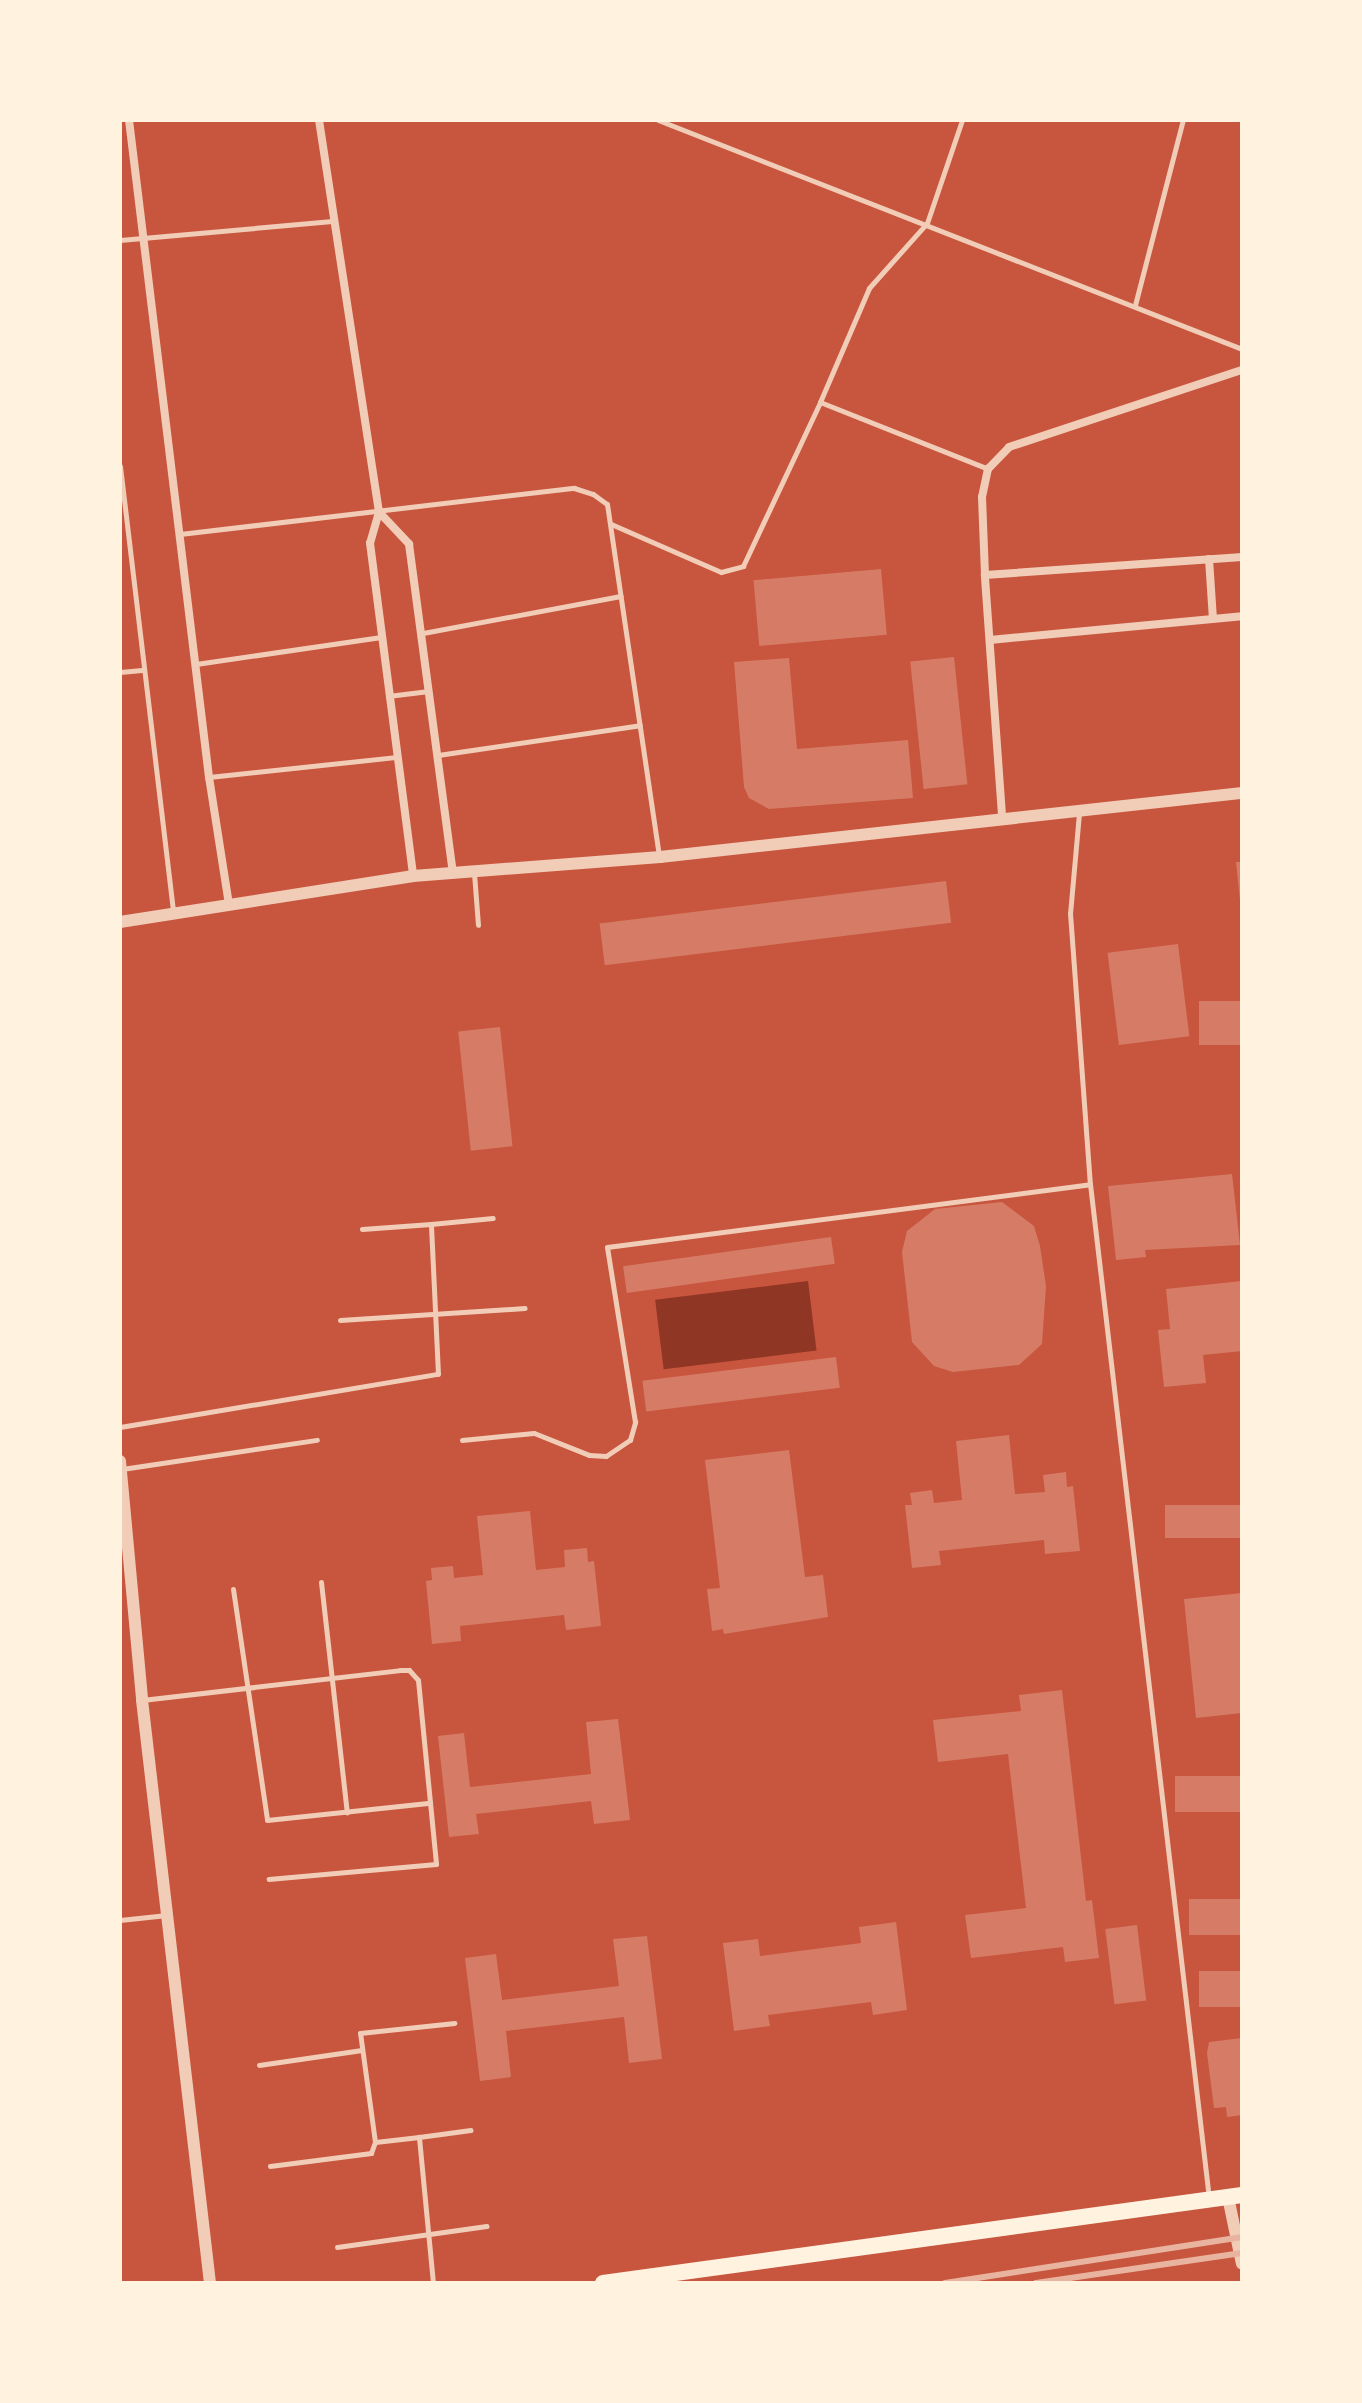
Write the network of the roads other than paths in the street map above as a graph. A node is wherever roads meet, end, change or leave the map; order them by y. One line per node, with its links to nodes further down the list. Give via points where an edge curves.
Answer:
1 (129, 120): 8 (street)
2 (319, 120): 6 (street)
3 (658, 120): 7 (lane)
4 (962, 120): 7 (lane)
5 (1183, 120): 10 (lane)
6 (332, 221): 8 (lane); 16 (street)
7 (927, 223): 10 (lane); 13 (lane, via 869,288)
8 (142, 236): 9 (lane); 18 (street)
9 (120, 240)
10 (1135, 305): 11 (lane)
11 (1242, 349)
12 (1242, 370): 15 (street, via 1009,447)
13 (820, 402): 15 (lane); 17 (lane, via 743,566 721,572)
14 (120, 466): 29 (lane)
15 (988, 469): 21 (street, via 982,497)
16 (379, 512): 17 (lane, via 574,488 607,504); 18 (lane); 25 (street, via 409,544); 26 (street, via 370,543)
17 (610, 524): 22 (lane)
18 (179, 534): 28 (street)
19 (1242, 557): 20 (street)
20 (1209, 559): 21 (street); 24 (street)
21 (985, 575): 27 (street)
22 (621, 596): 25 (lane); 33 (lane)
23 (1242, 616): 24 (street)
24 (1213, 619): 27 (street)
25 (423, 633): 31 (street)
26 (381, 637): 28 (lane); 32 (street)
27 (990, 640): 39 (street)
28 (195, 664): 36 (street)
29 (142, 670): 30 (lane); 45 (lane)
30 (120, 672)
31 (430, 691): 32 (lane); 34 (street)
32 (387, 697): 35 (street)
33 (640, 725): 34 (lane); 40 (lane)
34 (438, 755): 42 (street)
35 (395, 757): 36 (lane); 43 (street)
36 (209, 777): 44 (street)
37 (1242, 793): 38 (street)
38 (1079, 810): 39 (street); 48 (lane, via 1070,913)
39 (1002, 815): 40 (street)
40 (660, 857): 41 (street)
41 (474, 872): 42 (street); 47 (lane)
42 (453, 873): 43 (street)
43 (413, 876): 44 (street)
44 (229, 904): 45 (street)
45 (174, 914): 46 (street)
46 (120, 922)
47 (478, 925)
48 (1090, 1184): 57 (lane, via 607,1247 635,1422 630,1440 606,1456 589,1455 534,1433); 78 (lane)
49 (493, 1218): 50 (lane)
50 (431, 1224): 51 (lane); 53 (lane)
51 (362, 1229)
52 (525, 1308): 53 (lane)
53 (438, 1313): 54 (lane); 55 (lane, via 438,1374)
54 (340, 1320)
55 (120, 1427)
56 (317, 1440): 59 (lane)
57 (462, 1440)
58 (120, 1461): 59 (street)
59 (121, 1469): 64 (street)
60 (321, 1582): 62 (lane)
61 (233, 1589): 63 (lane)
62 (332, 1678): 63 (lane); 65 (lane, via 409,1670 418,1680); 66 (lane)
63 (244, 1689): 64 (lane); 66 (lane, via 267,1820)
64 (142, 1700): 68 (street)
65 (430, 1803): 66 (lane); 67 (lane, via 436,1864)
66 (347, 1813)
67 (269, 1879)
68 (170, 1914): 69 (lane); 83 (street)
69 (120, 1920)
70 (454, 2023): 71 (lane, via 360,2033)
71 (362, 2050): 72 (lane); 75 (lane)
72 (259, 2065)
73 (471, 2130): 74 (lane)
74 (419, 2137): 75 (lane); 80 (lane)
75 (375, 2142): 76 (lane, via 371,2153)
76 (270, 2166)
77 (1235, 2196): 78 (highway); 82 (street)
78 (1209, 2200): 85 (highway)
79 (487, 2226): 80 (lane)
80 (426, 2235): 81 (lane); 84 (lane)
81 (337, 2247)
82 (1242, 2264)
83 (210, 2283)
84 (433, 2283)
85 (603, 2283)

